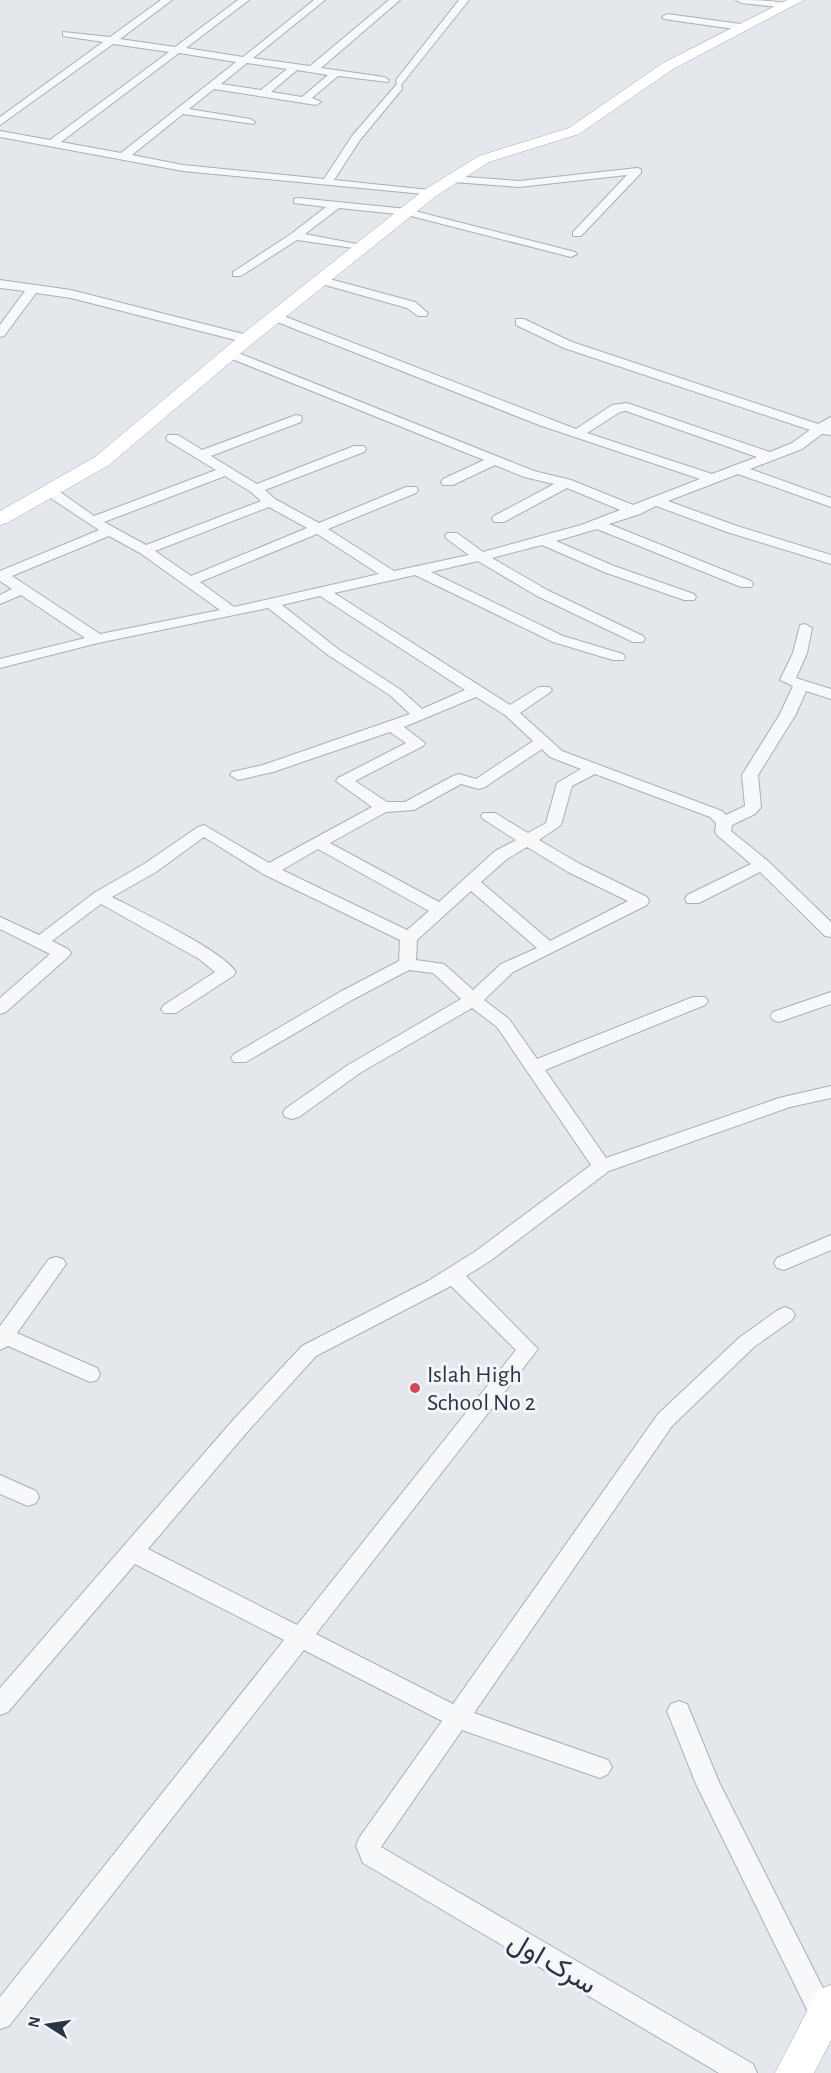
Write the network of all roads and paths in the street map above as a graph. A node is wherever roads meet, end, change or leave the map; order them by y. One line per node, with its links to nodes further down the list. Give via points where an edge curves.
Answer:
1 (167, 0): 11 (street)
2 (244, 0): 12 (street)
3 (320, 0): 13 (street)
4 (394, 0): 15 (street)
5 (464, 0): 29 (street, via 356,138)
6 (741, 0): 7 (street)
7 (792, 2): 9 (street)
8 (667, 18): 9 (street)
9 (741, 27): 28 (street, via 668,66 574,131 484,159)
10 (66, 34): 11 (street)
11 (112, 40): 12 (street); 23 (street)
12 (177, 50): 13 (street); 26 (street)
13 (245, 60): 14 (street); 18 (street)
14 (295, 67): 15 (street); 19 (street)
15 (312, 70): 16 (street)
16 (336, 73): 17 (street); 20 (street)
17 (384, 80)
18 (212, 86): 19 (street); 22 (street)
19 (263, 94): 20 (street)
20 (304, 100): 21 (street)
21 (316, 102)
22 (181, 111): 24 (street); 27 (street)
23 (0, 122)
24 (250, 122)
25 (0, 135): 26 (street)
26 (52, 144): 27 (street)
27 (123, 157): 29 (street, via 183,168)
28 (453, 179): 30 (street); 34 (street, via 519,184 637,171)
29 (327, 183): 30 (street)
30 (430, 193): 33 (street)
31 (298, 201): 32 (street)
32 (336, 205): 33 (street); 35 (street)
33 (407, 212): 36 (street); 37 (street)
34 (577, 234)
35 (295, 236): 36 (street); 38 (street)
36 (363, 248): 39 (street)
37 (571, 254)
38 (237, 274)
39 (322, 281): 42 (street, via 411,305); 43 (street)
40 (0, 284): 41 (street)
41 (33, 288): 45 (street); 46 (street)
42 (422, 313)
43 (276, 316): 46 (street); 50 (street)
44 (520, 322): 49 (street, via 568,345)
45 (0, 333)
46 (247, 339): 47 (street)
47 (231, 354): 55 (street); 63 (street, via 102,461)
48 (296, 419): 53 (street)
49 (828, 428): 54 (street)
50 (578, 433): 54 (street, via 617,408 627,407); 58 (street)
51 (173, 438): 53 (street)
52 (359, 449): 61 (street)
53 (202, 455): 57 (street)
54 (771, 457): 56 (street)
55 (495, 460): 59 (street); 60 (street)
56 (738, 469): 58 (street); 66 (street)
57 (226, 471): 61 (street); 70 (street)
58 (713, 479): 64 (street)
59 (448, 482)
60 (566, 483): 67 (street); 69 (street)
61 (256, 489): 65 (street)
62 (411, 490): 72 (street)
63 (51, 492): 68 (street); 70 (street)
64 (656, 501): 67 (street); 78 (street)
65 (270, 502): 72 (street); 76 (street)
66 (831, 503)
67 (635, 511): 71 (street)
68 (0, 519)
69 (499, 519)
70 (93, 521): 73 (street)
71 (597, 524): 75 (street); 83 (street)
72 (318, 528): 81 (street); 82 (street)
73 (111, 530): 76 (street); 80 (street)
74 (452, 536): 77 (street)
75 (543, 540): 77 (street); 86 (street)
76 (145, 550): 82 (street)
77 (478, 556): 79 (street); 92 (street, via 580,613)
78 (831, 560)
79 (416, 570): 81 (street); 93 (street, via 558,639)
80 (0, 575): 84 (street)
81 (390, 575): 85 (street)
82 (188, 582): 89 (street)
83 (746, 584)
84 (21, 590): 87 (street); 91 (street)
85 (323, 592): 88 (street); 96 (street)
86 (688, 597)
87 (0, 600)
88 (270, 602): 89 (street); 100 (street, via 333,652 396,693)
89 (231, 611): 91 (street)
90 (805, 628): 95 (street, via 788,680)
91 (97, 639): 94 (street)
92 (638, 639)
93 (618, 657)
94 (0, 664)
95 (801, 685): 98 (street); 107 (street, via 750,775 753,807)
96 (478, 690): 99 (street); 100 (street)
97 (544, 690): 99 (street)
98 (831, 694)
99 (510, 712): 102 (street)
100 (420, 716): 101 (street)
101 (392, 726): 104 (street, via 267,769); 105 (street, via 417,743 344,781)
102 (543, 742): 103 (street, via 556,754); 105 (street, via 479,784 459,779 408,807)
103 (593, 770): 107 (street, via 716,814); 108 (street, via 565,783 553,825)
104 (238, 775)
105 (383, 807): 109 (street)
106 (489, 816): 108 (street)
107 (724, 822): 110 (street, via 723,832)
108 (528, 840): 112 (street, via 501,855); 120 (street, via 641,901)
109 (317, 842): 111 (street); 115 (street)
110 (762, 865): 114 (street); 117 (street)
111 (269, 870): 113 (street, via 204,830); 118 (street)
112 (470, 882): 115 (street); 120 (street)
113 (100, 897): 119 (street); 126 (street, via 205,955 227,972)
114 (693, 899)
115 (441, 910): 118 (street)
116 (0, 922): 119 (street)
117 (831, 932)
118 (409, 938): 121 (street)
119 (40, 942): 125 (street, via 62,953)
120 (549, 949): 123 (street, via 507,968)
121 (408, 964): 123 (street, via 438,968); 128 (street)
122 (831, 998): 127 (street)
123 (473, 1000): 129 (street, via 503,1023); 131 (street, via 354,1070)
124 (699, 1001): 129 (street)
125 (0, 1008)
126 (170, 1009)
127 (779, 1016)
128 (240, 1058)
129 (534, 1067): 132 (street)
130 (831, 1092): 132 (street, via 786,1102)
131 (292, 1113)
132 (602, 1166): 136 (street)
133 (831, 1242): 134 (street)
134 (784, 1263)
135 (56, 1264): 138 (street)
136 (452, 1275): 142 (street, via 309,1351); 143 (street, via 528,1349)
137 (785, 1315): 146 (street, via 747,1341 665,1420)
138 (2, 1338): 139 (street)
139 (90, 1374)
140 (0, 1484): 141 (street)
141 (28, 1497)
142 (133, 1552): 143 (street); 144 (street)
143 (301, 1638): 146 (street); 149 (street)
144 (0, 1704)
145 (679, 1711): 148 (street, via 708,1784)
146 (458, 1718): 147 (street); 150 (street, سرک اول, via 368,1846 372,1855)
147 (600, 1767)
148 (827, 2008): 151 (street)
149 (0, 2017)
150 (744, 2073)
151 (794, 2073)

